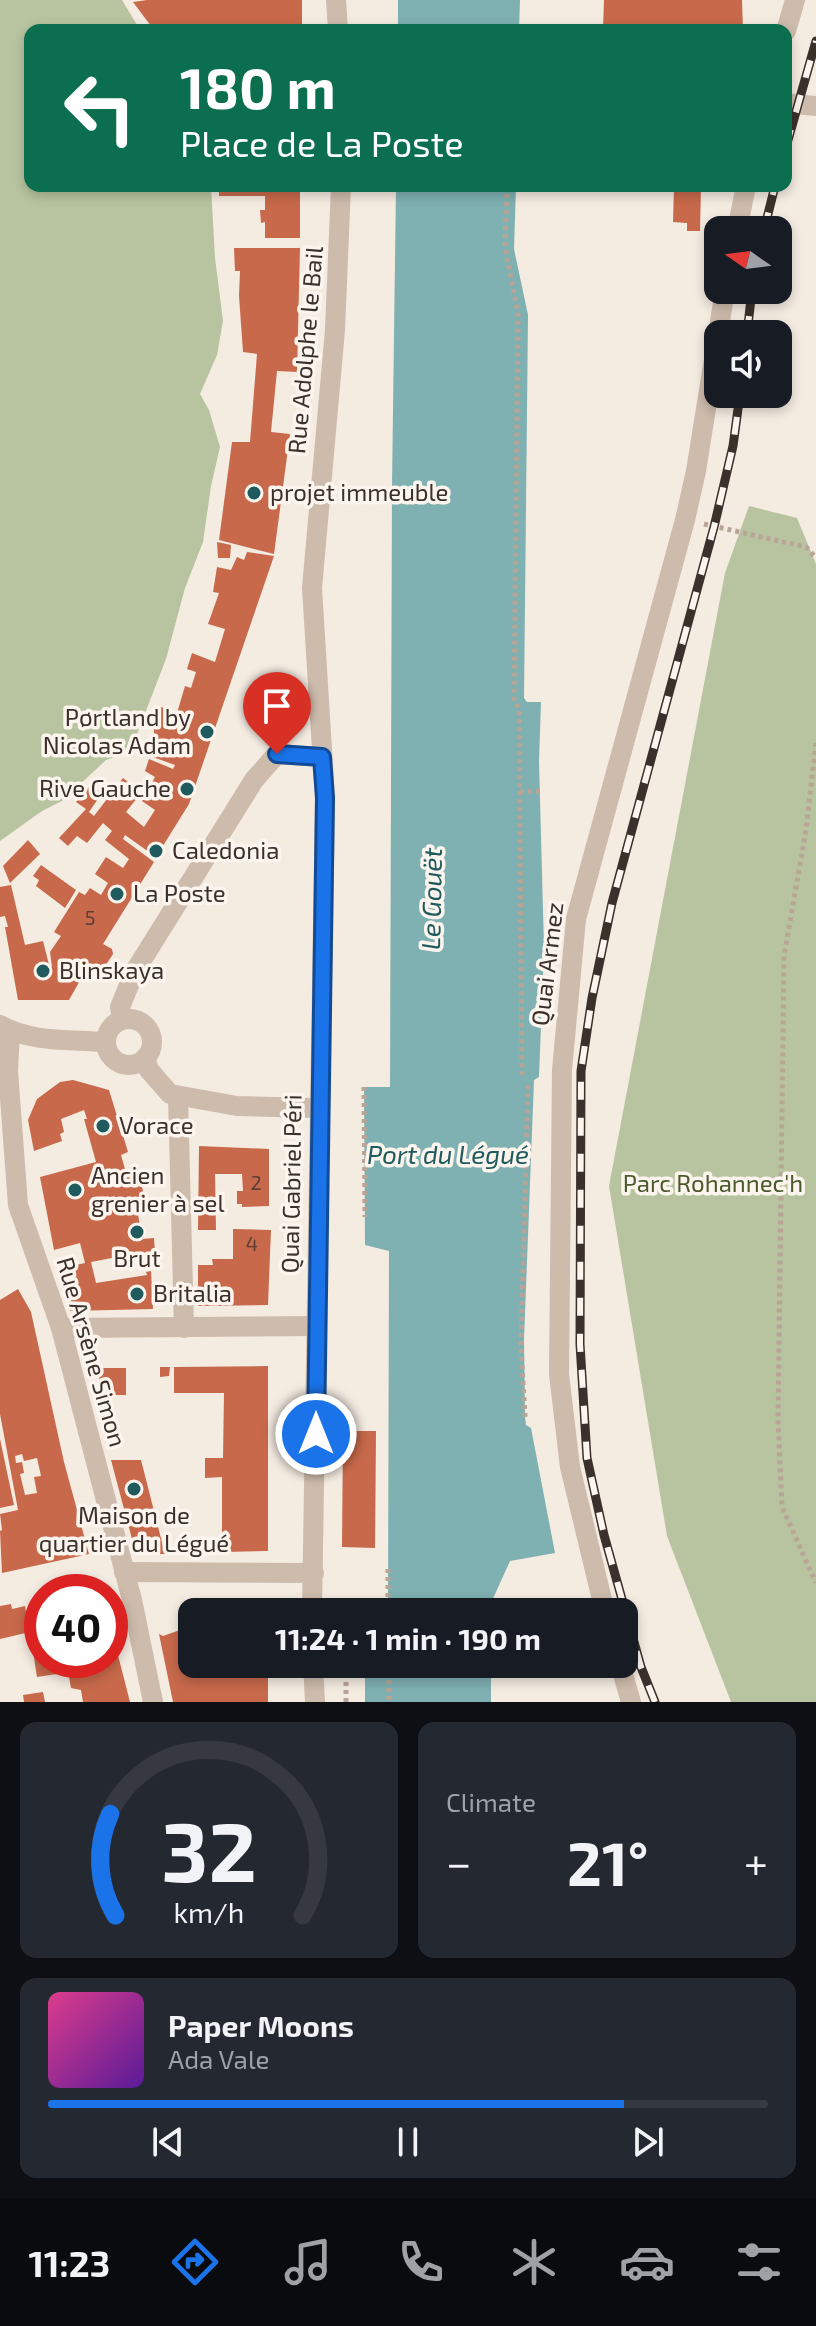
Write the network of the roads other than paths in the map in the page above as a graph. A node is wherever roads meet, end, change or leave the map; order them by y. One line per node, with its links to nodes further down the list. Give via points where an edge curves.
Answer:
1 (336, 0): 3 (street)
2 (795, 0): 4 (street)
3 (338, 24)
4 (788, 24)
5 (792, 104): 6 (street)
6 (816, 106)
7 (341, 192): 11 (street, Rue Adolphe le Bail, via 335,330 312,588)
8 (745, 192): 9 (street)
9 (740, 216)
10 (706, 408): 25 (street, Quai Armez, via 685,520 576,919 562,1070 559,1374 570,1467)
11 (322, 757): 12 (street, via 277,754 254,780 135,971 120,1007); 17 (street, Quai Gabriel Péri)
12 (122, 1019): 14 (street, via 110,1028); 15 (street, via 138,1020 149,1030 152,1045)
13 (5, 1028): 14 (street, via 42,1039); 18 (street, Rue Arsène Simon)
14 (105, 1042): 15 (street, via 110,1057 123,1065)
15 (145, 1058): 16 (street, via 149,1070)
16 (178, 1096): 17 (street, via 237,1106); 21 (street)
17 (319, 1108): 19 (street, Quai Gabriel Péri)
18 (9, 1208): 20 (street, Rue Arsène Simon)
19 (317, 1326): 21 (street); 23 (street, Quai Gabriel Péri)
20 (61, 1328): 21 (street); 22 (street, Rue Arsène Simon)
21 (184, 1328)
22 (124, 1572): 23 (street); 28 (street, Rue Arsène Simon)
23 (314, 1573): 24 (street, Quai Gabriel Péri)
24 (313, 1598)
25 (602, 1598)
26 (314, 1678): 29 (street)
27 (624, 1678): 30 (street)
28 (153, 1702)
29 (315, 1702)
30 (631, 1702)

